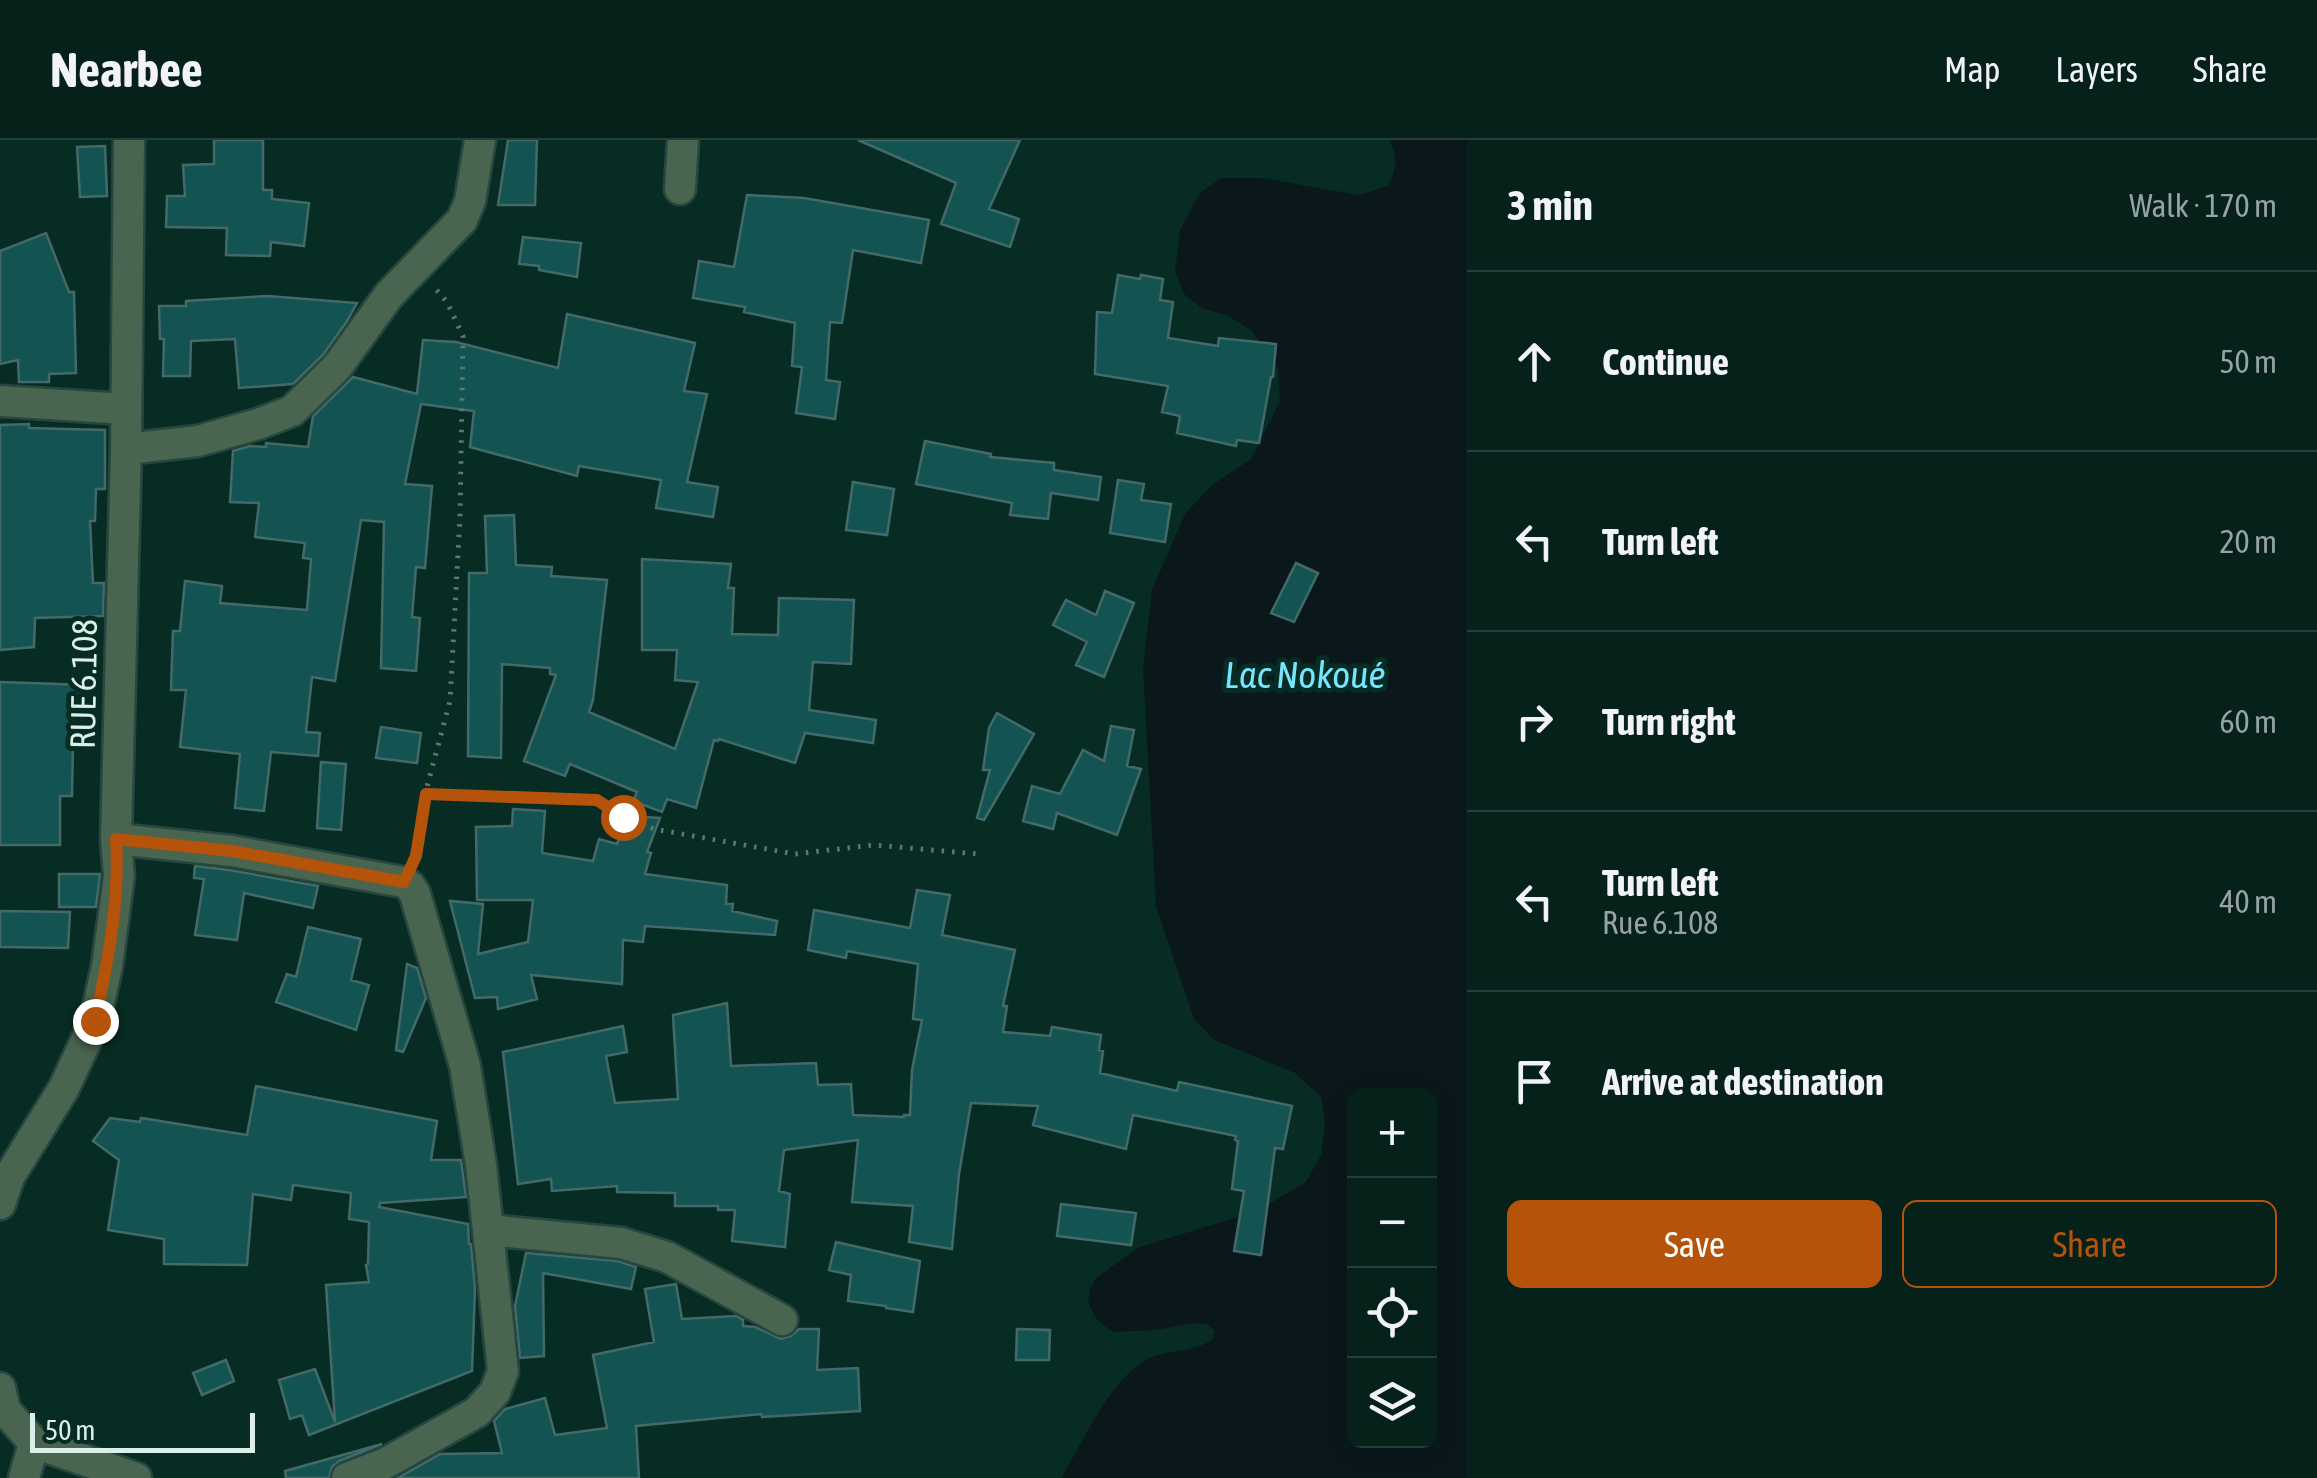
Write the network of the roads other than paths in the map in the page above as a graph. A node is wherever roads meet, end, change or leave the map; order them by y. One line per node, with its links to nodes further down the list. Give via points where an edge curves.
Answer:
1 (129, 140): 6 (street, RUE 6.108)
2 (480, 140): 7 (street, via 462,220 292,411 198,440)
3 (683, 140): 4 (street)
4 (680, 189)
5 (0, 401): 6 (street)
6 (126, 409): 7 (street, RUE 6.108)
7 (126, 449): 8 (street, RUE 6.108)
8 (116, 839): 9 (street, RUE 6.108, via 118,876 95,1021); 10 (street, via 232,851 410,886 465,1066)
9 (0, 1204)
10 (488, 1230): 11 (street, via 621,1243 667,1257); 16 (street, via 503,1371 494,1392 478,1412)
11 (782, 1320)
12 (0, 1388): 13 (street, via 5,1410)
13 (34, 1443): 14 (street); 15 (street)
14 (24, 1478)
15 (136, 1478)
16 (346, 1478)

